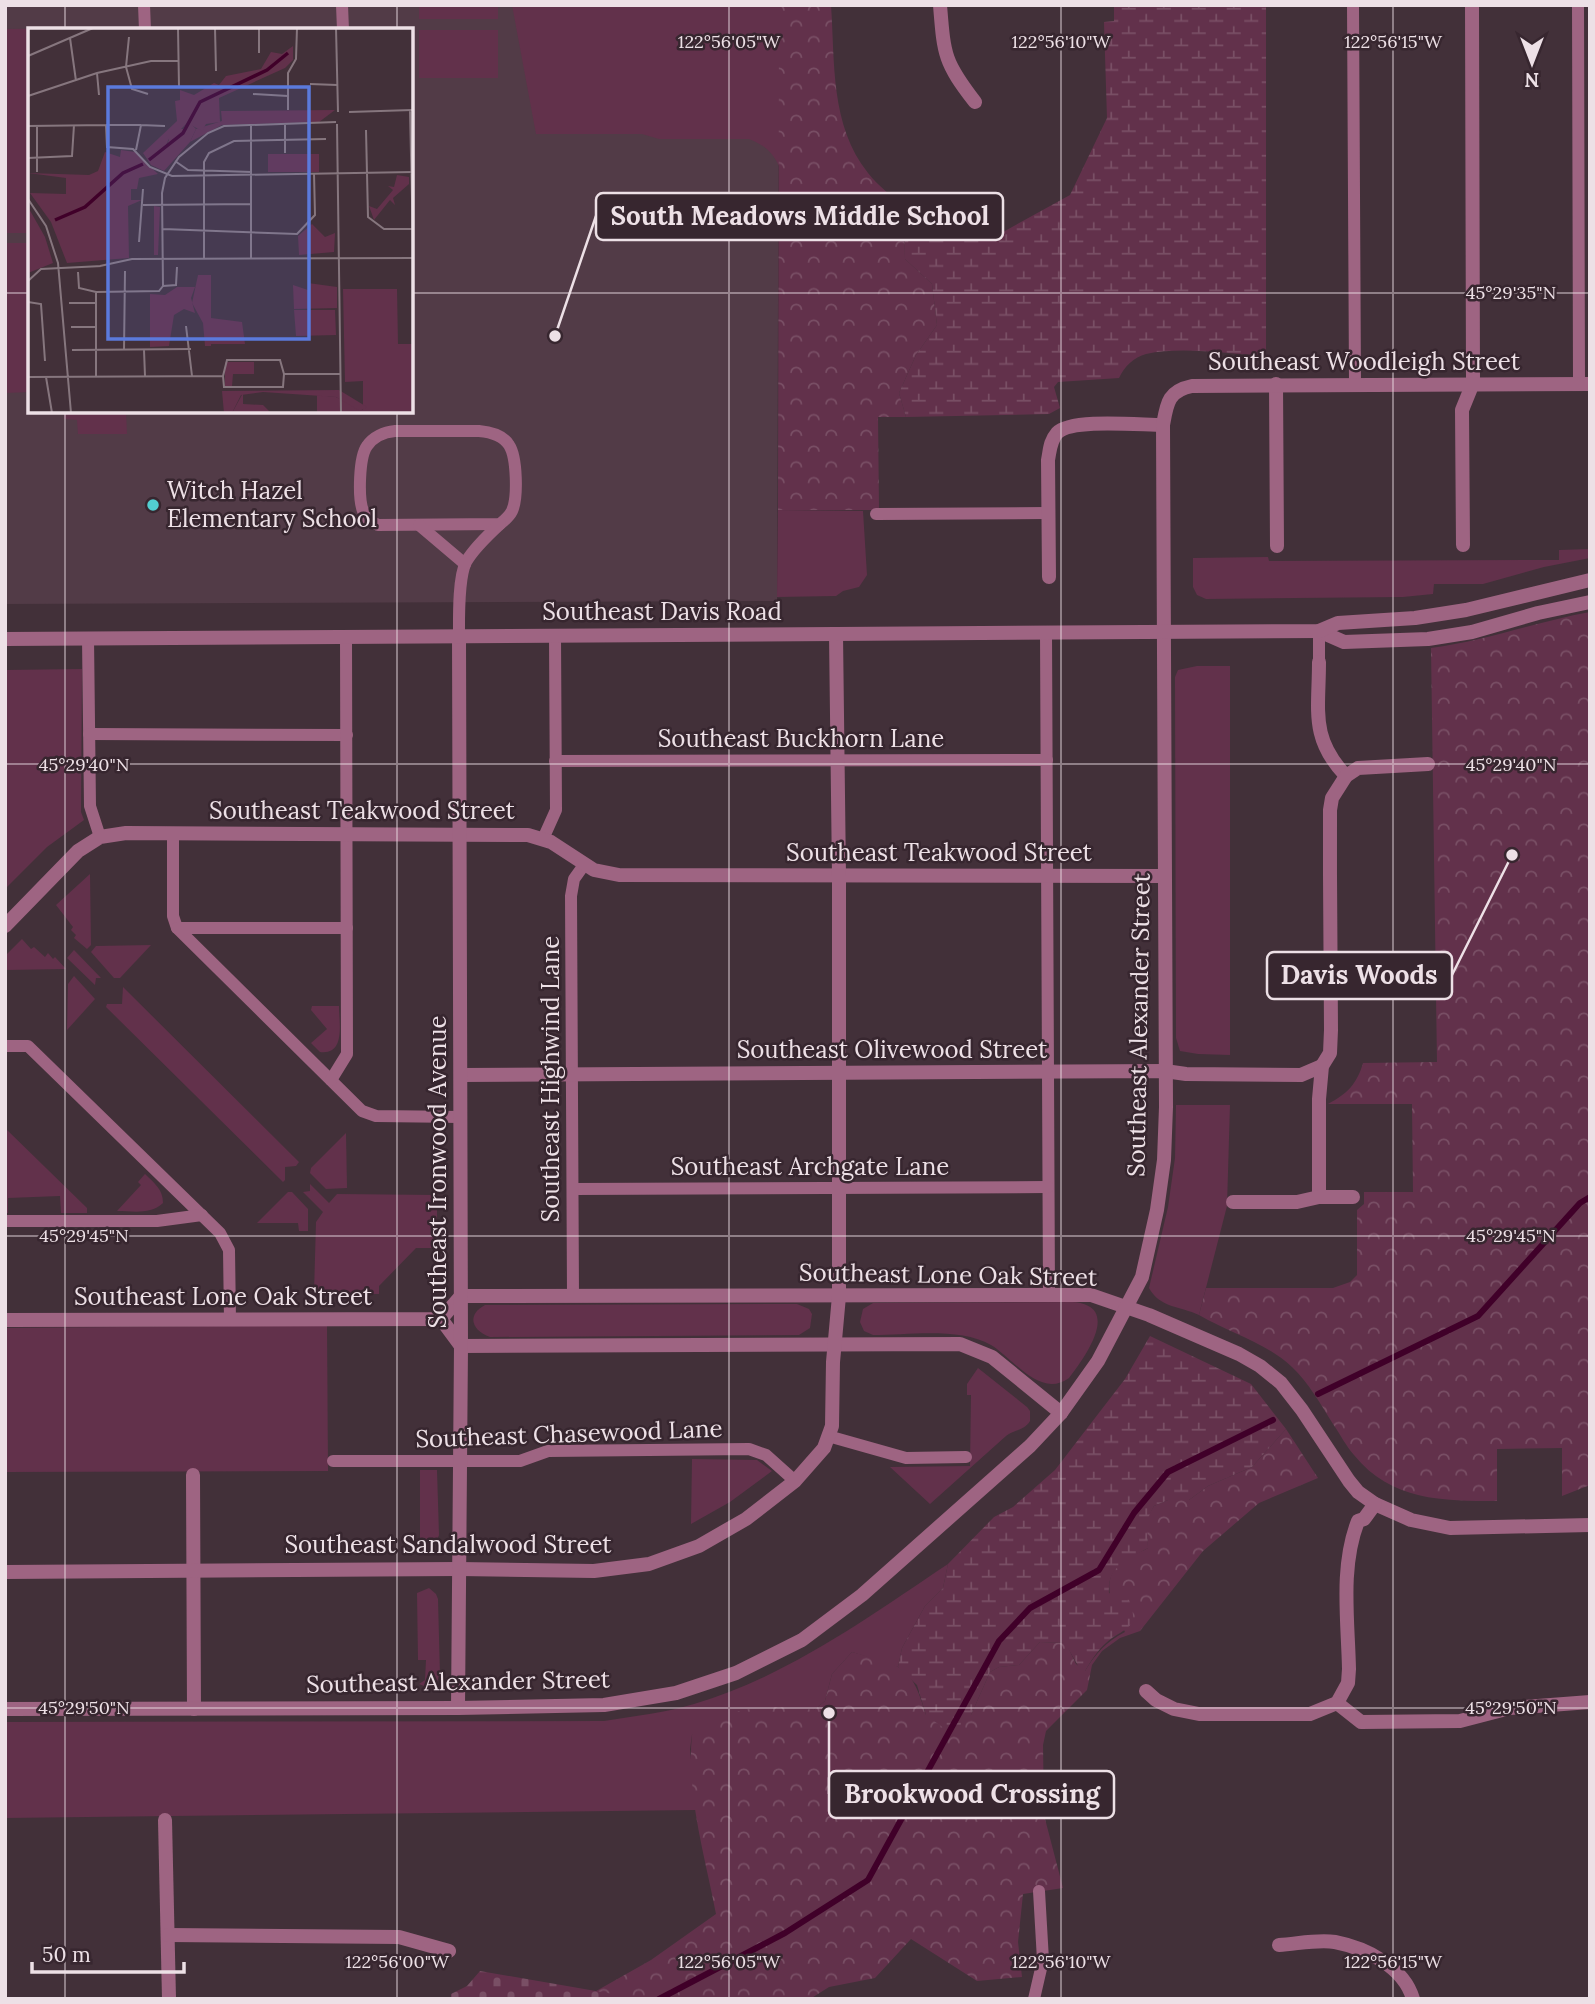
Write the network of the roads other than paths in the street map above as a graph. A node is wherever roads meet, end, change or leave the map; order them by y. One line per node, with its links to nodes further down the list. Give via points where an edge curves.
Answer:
1 (144, 5): 7 (lane)
2 (342, 5): 8 (lane)
3 (940, 5): 9 (street, via 947,62)
4 (1353, 5): 12 (lane)
5 (1472, 5): 10 (street)
6 (1578, 5): 13 (lane)
7 (145, 28)
8 (343, 28)
9 (975, 103)
10 (1473, 383): 12 (street, Southeast Woodleigh Street); 13 (street, Southeast Woodleigh Street); 19 (street, via 1462,410)
11 (1276, 384): 12 (street, Southeast Woodleigh Street); 14 (street, Southeast Woodleigh Street, via 1186,387 1171,396); 20 (street)
12 (1355, 384)
13 (1585, 384)
14 (1163, 425): 15 (street, via 1075,425 1057,433 1048,460); 26 (street, Southeast Alexander Street)
15 (1048, 513): 16 (lane); 22 (street)
16 (876, 514)
17 (500, 524): 18 (lane); 18 (lane, via 513,510 516,497 515,459 505,440 479,431 384,433 367,446 361,458 363,510 378,525); 21 (lane)
18 (419, 525): 21 (lane)
19 (1463, 545)
20 (1278, 547)
21 (465, 564): 31 (lane)
22 (1049, 577)
23 (1590, 580): 25 (street, Southeast Davis Road, via 1466,610 1338,623)
24 (1590, 602): 25 (street, Southeast Davis Road, via 1428,639 1344,642)
25 (1318, 631): 26 (street, Southeast Davis Road); 34 (lane)
26 (1163, 633): 28 (street, Southeast Davis Road); 50 (street, Southeast Alexander Street)
27 (836, 634): 28 (street, Southeast Davis Road); 29 (street, Southeast Davis Road); 39 (street, Southeast Sandalwood Street)
28 (1046, 634): 37 (lane)
29 (555, 635): 31 (street, Southeast Davis Road); 38 (lane)
30 (346, 636): 31 (street, Southeast Davis Road); 32 (street, Southeast Davis Road); 36 (lane)
31 (459, 636): 44 (street, Southeast Ironwood Avenue)
32 (88, 638): 33 (street, Southeast Davis Road); 35 (lane)
33 (5, 639)
34 (1319, 662): 41 (street, via 1320,730 1324,746)
35 (89, 734): 36 (lane); 45 (lane, via 90,806)
36 (347, 735): 43 (lane)
37 (1047, 760): 39 (lane, Southeast Buckhorn Lane); 49 (lane)
38 (555, 761): 39 (lane, Southeast Buckhorn Lane); 46 (lane, via 556,810)
39 (838, 761): 48 (street, Southeast Sandalwood Street)
40 (1428, 764): 41 (street, via 1358,768)
41 (1346, 776): 55 (street, via 1330,810 1331,1030 1330,1053)
42 (173, 832): 43 (street, Southeast Teakwood Street); 45 (street, Southeast Teakwood Street); 52 (lane)
43 (347, 832): 44 (street, Southeast Teakwood Street); 53 (lane)
44 (461, 833): 46 (street, Southeast Teakwood Street); 59 (street, Southeast Ironwood Avenue)
45 (100, 837): 51 (street, Southeast Teakwood Street, via 78,851)
46 (543, 839): 47 (street, Southeast Teakwood Street)
47 (584, 865): 48 (street, Southeast Teakwood Street, via 619,875); 60 (lane, Southeast Highwind Lane, via 574,879 571,896)
48 (839, 876): 49 (street, Southeast Teakwood Street); 58 (street, Southeast Sandalwood Street)
49 (1047, 876): 50 (street, Southeast Teakwood Street); 57 (lane)
50 (1164, 876): 56 (street, Southeast Alexander Street)
51 (5, 926)
52 (177, 928): 53 (lane); 61 (lane)
53 (347, 928): 61 (lane, via 347,1054)
54 (5, 1046): 69 (lane, via 28,1046)
55 (1322, 1066): 56 (street, Southeast Olivewood Street, via 1301,1075); 66 (street)
56 (1165, 1071): 57 (street, Southeast Olivewood Street); 75 (street, Southeast Alexander Street, via 1164,1160 1157,1210 1142,1277)
57 (1048, 1072): 58 (street, Southeast Olivewood Street); 64 (lane)
58 (838, 1073): 60 (street, Southeast Olivewood Street); 63 (street, Southeast Sandalwood Street)
59 (461, 1075): 60 (street, Southeast Olivewood Street); 62 (street, Southeast Ironwood Avenue)
60 (572, 1075): 65 (lane, Southeast Highwind Lane)
61 (331, 1080): 62 (lane, via 362,1111 376,1116)
62 (461, 1117): 72 (street, Southeast Ironwood Avenue)
63 (839, 1187): 64 (lane, Southeast Archgate Lane); 65 (lane, Southeast Archgate Lane); 74 (street, Southeast Sandalwood Street)
64 (1048, 1187): 71 (lane)
65 (573, 1189): 73 (lane, Southeast Highwind Lane)
66 (1319, 1197): 67 (street); 68 (street, via 1297,1202)
67 (1353, 1197)
68 (1233, 1202)
69 (202, 1215): 70 (lane, via 157,1221); 78 (lane, via 229,1250)
70 (5, 1221)
71 (1049, 1294): 74 (street, Southeast Lone Oak Street); 75 (street, Southeast Lone Oak Street, via 1091,1295)
72 (461, 1296): 73 (street, Southeast Lone Oak Street); 76 (street); 80 (street, Southeast Ironwood Avenue)
73 (573, 1296): 74 (street, Southeast Lone Oak Street)
74 (839, 1296): 79 (street, Southeast Sandalwood Street)
75 (1127, 1306): 81 (street, Southeast Alexander Street, via 1098,1361); 88 (street, Southeast Lone Oak Street, via 1239,1354 1270,1373 1302,1410 1349,1481)
76 (441, 1319): 78 (street, Southeast Lone Oak Street); 80 (street)
77 (5, 1320): 78 (street, Southeast Lone Oak Street)
78 (230, 1320)
79 (835, 1345): 80 (street); 81 (street, via 960,1344 992,1357); 82 (street, Southeast Sandalwood Street)
80 (461, 1346): 85 (street, Southeast Ironwood Avenue)
81 (1061, 1413): 96 (street, Southeast Alexander Street, via 862,1595 802,1640 736,1673 676,1693 604,1705)
82 (828, 1436): 83 (lane, via 892,1456); 87 (street, Southeast Sandalwood Street, via 824,1448)
83 (966, 1457)
84 (333, 1461): 85 (lane, Southeast Chasewood Lane)
85 (460, 1461): 87 (lane, Southeast Chasewood Lane, via 520,1461 548,1451 749,1450 766,1455); 91 (street, Southeast Ironwood Avenue)
86 (193, 1475): 90 (street)
87 (794, 1481): 91 (street, Southeast Sandalwood Street, via 746,1520 699,1546 649,1564 594,1571)
88 (1375, 1504): 89 (street, Southeast Lone Oak Street, via 1411,1520 1450,1528); 95 (street, via 1364,1520 1358,1521 1350,1542 1348,1683)
89 (1590, 1525)
90 (193, 1569): 91 (street, Southeast Sandalwood Street); 92 (street, Southeast Sandalwood Street); 98 (street)
91 (459, 1569): 96 (street, Southeast Ironwood Avenue)
92 (5, 1572)
93 (1146, 1691): 95 (street, via 1174,1709 1199,1714 1310,1714)
94 (1590, 1702): 95 (street, via 1510,1708 1460,1721 1361,1722)
95 (1337, 1703)
96 (458, 1708): 98 (street, Southeast Alexander Street)
97 (5, 1709): 98 (street, Southeast Alexander Street)
98 (194, 1709)
99 (165, 1820): 101 (street)
100 (1040, 1891): 105 (lane, via 1043,1960)
101 (168, 1935): 103 (street, via 399,1937); 104 (street)
102 (1279, 1945): 106 (street, via 1334,1942 1379,1957 1410,1987)
103 (449, 1951)
104 (169, 1999)
105 (1034, 1999)
106 (1413, 1999)

